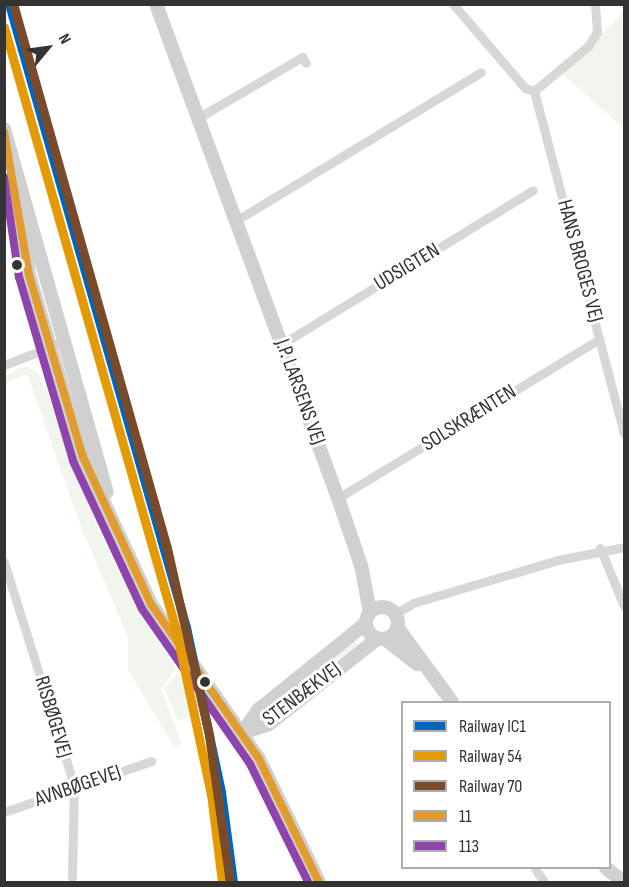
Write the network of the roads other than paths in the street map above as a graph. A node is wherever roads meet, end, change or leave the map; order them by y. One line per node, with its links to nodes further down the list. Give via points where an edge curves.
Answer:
1 (156, 4): 7 (street, J.P. LARSENS VEJ)
2 (453, 4): 6 (street, via 525,88)
3 (596, 4): 6 (street, via 597,32 588,46)
4 (306, 63): 7 (street, via 302,57)
5 (482, 72): 11 (street)
6 (534, 91): 12 (street, HANS BROGES VEJ)
7 (198, 118): 11 (street, J.P. LARSENS VEJ)
8 (4, 129): 9 (street)
9 (14, 169): 13 (street); 15 (street, via 28,267)
10 (533, 190): 14 (street, UDSIGTEN)
11 (237, 220): 14 (street, J.P. LARSENS VEJ)
12 (600, 339): 17 (street, HANS BROGES VEJ); 18 (street, SOLSKRÆNTEN)
13 (66, 341): 15 (street); 19 (street)
14 (282, 344): 18 (street, J.P. LARSENS VEJ)
15 (47, 347): 16 (street); 19 (street, via 83,457)
16 (5, 364)
17 (624, 433)
18 (338, 498): 23 (street, J.P. LARSENS VEJ)
19 (112, 515): 30 (street, via 151,604)
20 (624, 547): 21 (street)
21 (600, 548): 24 (street); 25 (street, via 413,603)
22 (4, 562): 32 (street, RISBØGEVEJ)
23 (361, 565): 25 (street, J.P. LARSENS VEJ); 26 (street, J.P. LARSENS VEJ)
24 (624, 606)
25 (392, 616): 26 (street, STENBÆKVEJ); 27 (street, STENBÆKVEJ); 28 (street, J.P. LARSENS VEJ)
26 (367, 618): 27 (street); 30 (street, STENBÆKVEJ, via 258,710)
27 (381, 639): 28 (street); 30 (street, STENBÆKVEJ, via 269,724)
28 (425, 670): 29 (street)
29 (451, 701)
30 (242, 733): 37 (street, via 277,790)
31 (151, 761): 32 (street, AVNBØGEVEJ)
32 (74, 786): 33 (street, AVNBØGEVEJ); 36 (street, RISBØGEVEJ)
33 (4, 812)
34 (536, 869): 38 (street)
35 (608, 869): 39 (street)
36 (72, 877)
37 (319, 882)
38 (544, 882)
39 (624, 882)

